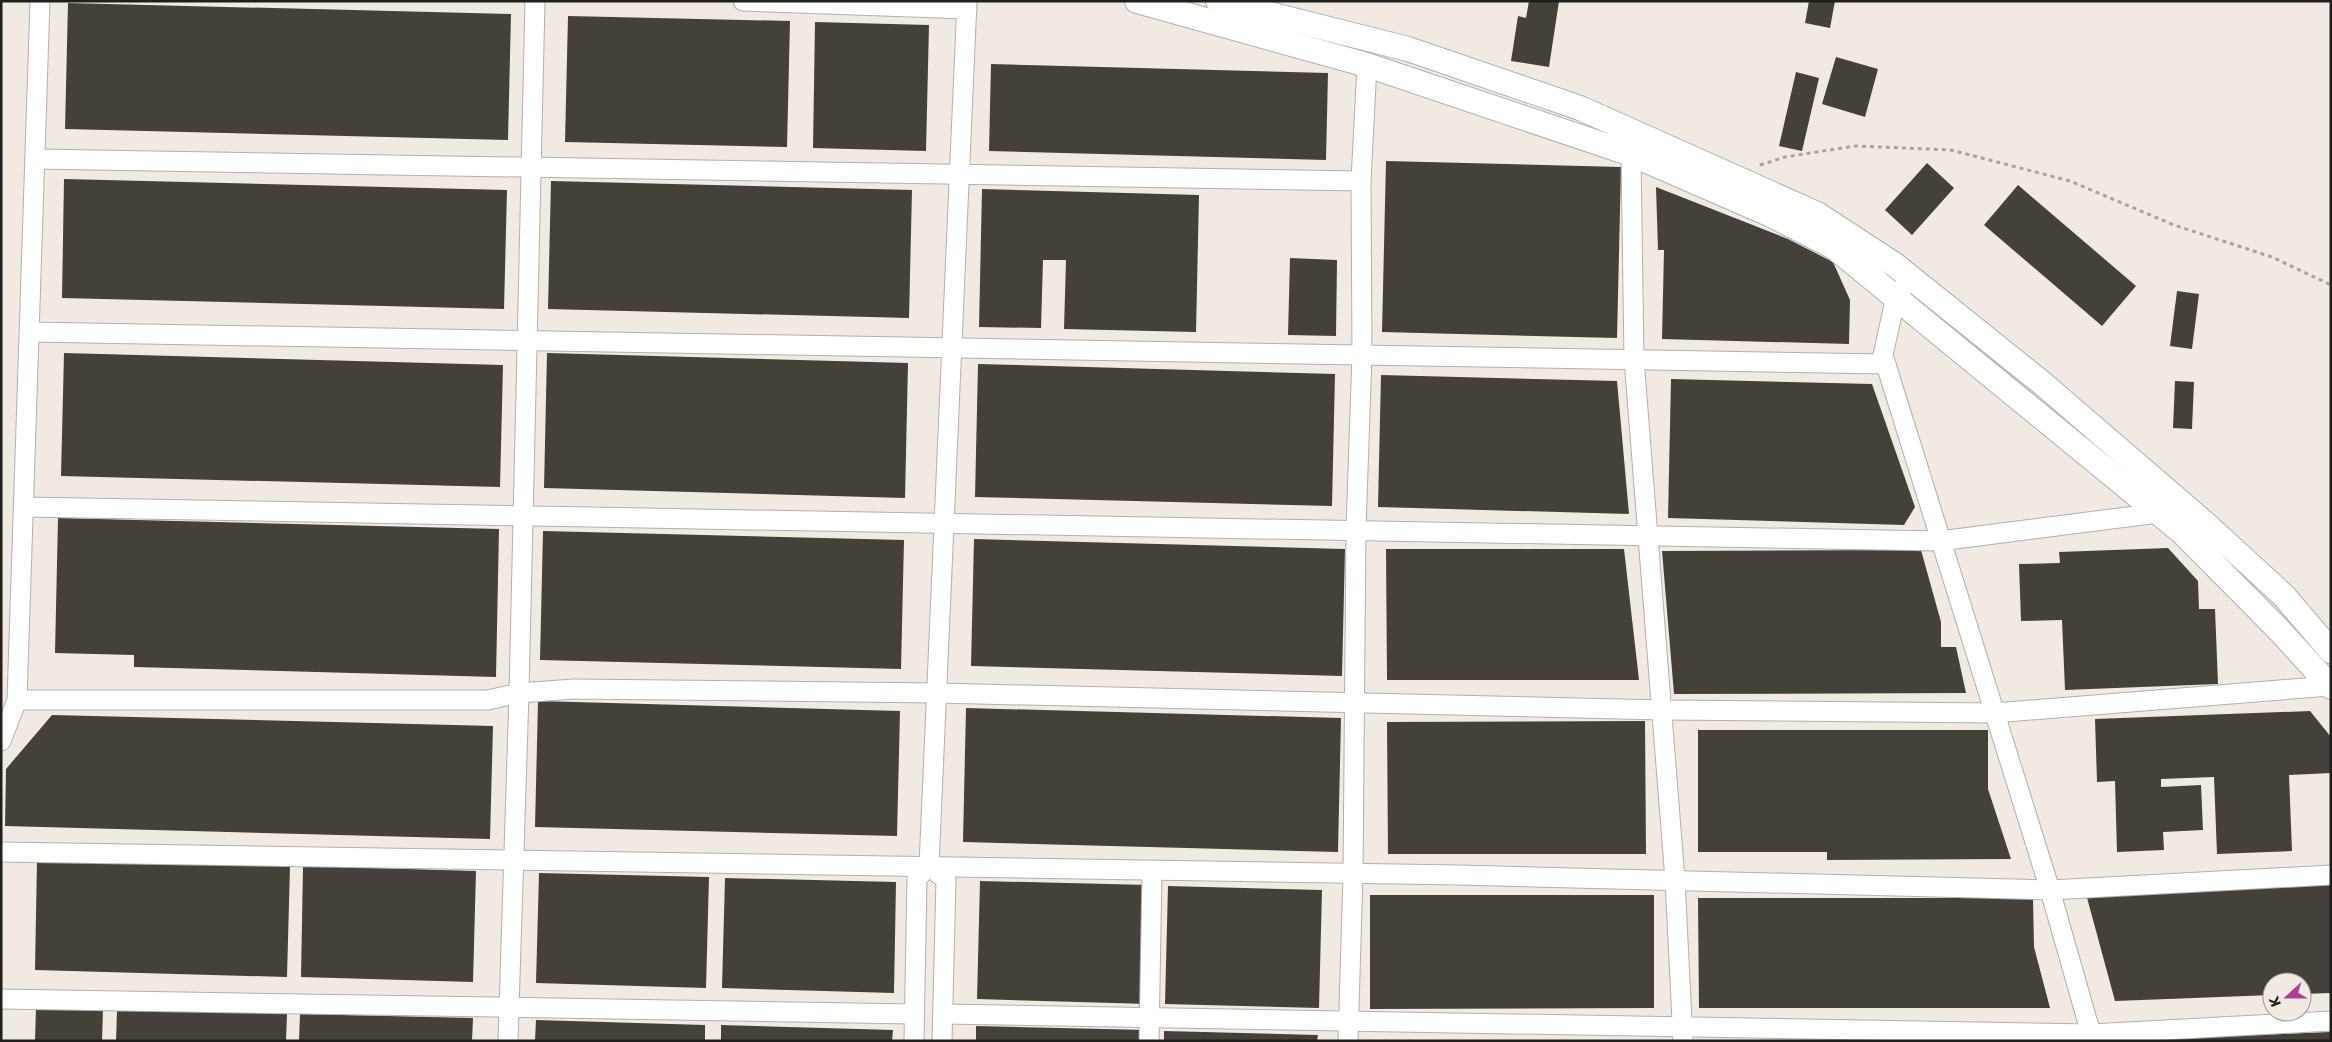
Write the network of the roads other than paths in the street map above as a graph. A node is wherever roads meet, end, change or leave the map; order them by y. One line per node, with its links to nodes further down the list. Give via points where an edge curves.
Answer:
1 (40, 1): 9 (street)
2 (535, 1): 10 (street)
3 (743, 1): 6 (street)
4 (1137, 1): 7 (main road)
5 (1218, 1): 13 (main road, via 1408,49 1571,104 1817,214)
6 (967, 5): 11 (street)
7 (1367, 65): 8 (main road); 12 (street)
8 (1631, 154): 14 (main road, via 1769,214 1834,247); 19 (street)
9 (35, 159): 10 (street); 15 (street)
10 (531, 168): 11 (street); 16 (street)
11 (960, 175): 12 (street); 17 (street)
12 (1361, 182): 18 (street)
13 (1910, 277): 14 (street); 28 (main road, via 2042,383 2208,526 2284,596)
14 (1896, 296): 20 (street, via 1883,355); 22 (main road)
15 (30, 332): 16 (street); 21 (street)
16 (526, 341): 17 (street); 23 (street)
17 (952, 348): 18 (street); 24 (street)
18 (1362, 355): 19 (street); 25 (street)
19 (1634, 359): 20 (street); 26 (street)
20 (1886, 364): 27 (street)
21 (24, 507): 23 (street); 32 (street)
22 (2158, 513): 27 (street); 29 (main road, via 2197,547)
23 (522, 515): 24 (street); 31 (street)
24 (944, 523): 25 (street); 30 (street)
25 (1356, 529): 26 (street); 33 (street)
26 (1647, 534): 27 (street); 34 (street)
27 (1940, 541): 35 (street)
28 (2331, 651)
29 (2330, 686): 35 (street)
30 (937, 692): 31 (street, via 574,689); 33 (street); 39 (street)
31 (519, 694): 32 (street, via 479,700); 38 (street)
32 (17, 700): 36 (street)
33 (1353, 703): 34 (street); 41 (street)
34 (1663, 710): 35 (street); 43 (street)
35 (1994, 713): 44 (street)
36 (1, 741)
37 (1, 852): 38 (street)
38 (513, 860): 39 (street); 46 (street)
39 (929, 866): 40 (street); 47 (street, via 917,878); 48 (street, via 946,880)
40 (1152, 871): 41 (street); 49 (street)
41 (1353, 875): 43 (street); 50 (street)
42 (2331, 875): 44 (street)
43 (1675, 880): 44 (street); 52 (street)
44 (2050, 890): 53 (street)
45 (1, 998): 46 (street)
46 (509, 1007): 47 (street); 54 (street)
47 (914, 1014): 55 (street)
48 (943, 1014): 49 (street); 56 (street)
49 (1150, 1018): 50 (street); 57 (street)
50 (1349, 1021): 52 (street); 58 (street)
51 (2331, 1021): 53 (street)
52 (1683, 1034): 53 (street)
53 (2092, 1037)
54 (508, 1041)
55 (914, 1041)
56 (942, 1041)
57 (1149, 1041)
58 (1348, 1041)

